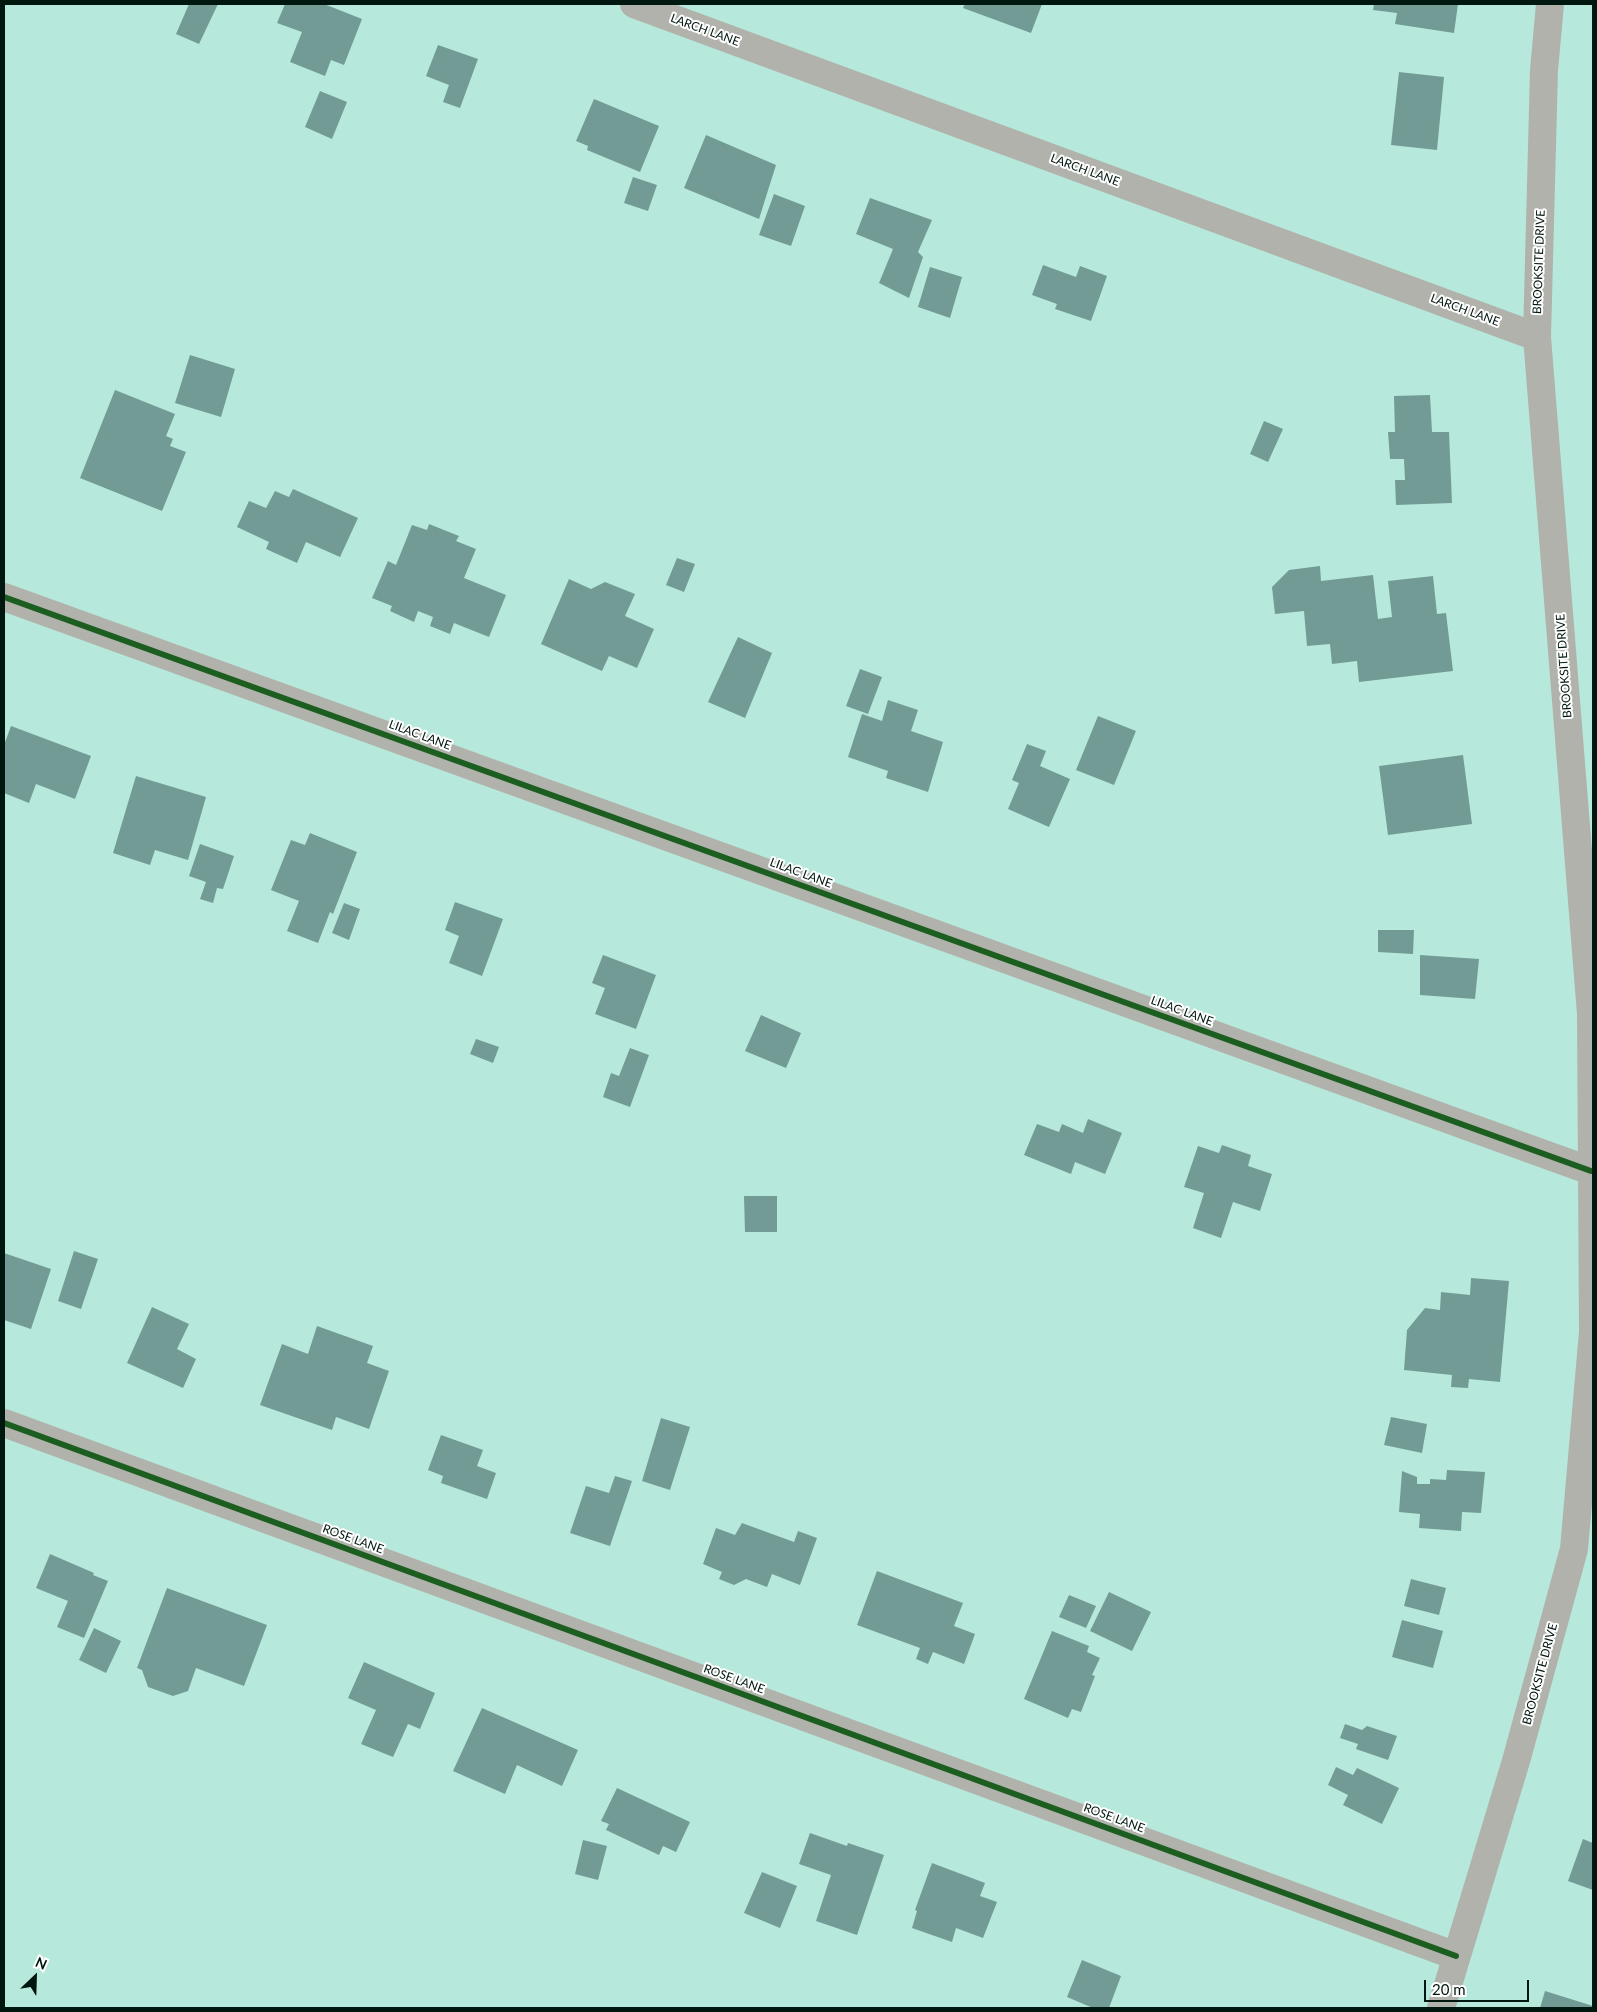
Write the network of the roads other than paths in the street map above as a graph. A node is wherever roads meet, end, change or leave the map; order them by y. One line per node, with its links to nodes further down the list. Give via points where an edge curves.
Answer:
1 (634, 4): 3 (street, LARCH LANE)
2 (1550, 4): 3 (street, BROOKSITE DRIVE, via 1544,70)
3 (1537, 337): 5 (street, BROOKSITE DRIVE, via 1591,1014)
4 (4, 597): 5 (street, LILAC LANE)
5 (1591, 1170): 6 (street, BROOKSITE DRIVE)
6 (1593, 1330): 8 (street, BROOKSITE DRIVE, via 1574,1549 1516,1762)
7 (4, 1423): 8 (street, ROSE LANE)
8 (1456, 1956): 9 (street, BROOKSITE DRIVE)
9 (1441, 2008)

